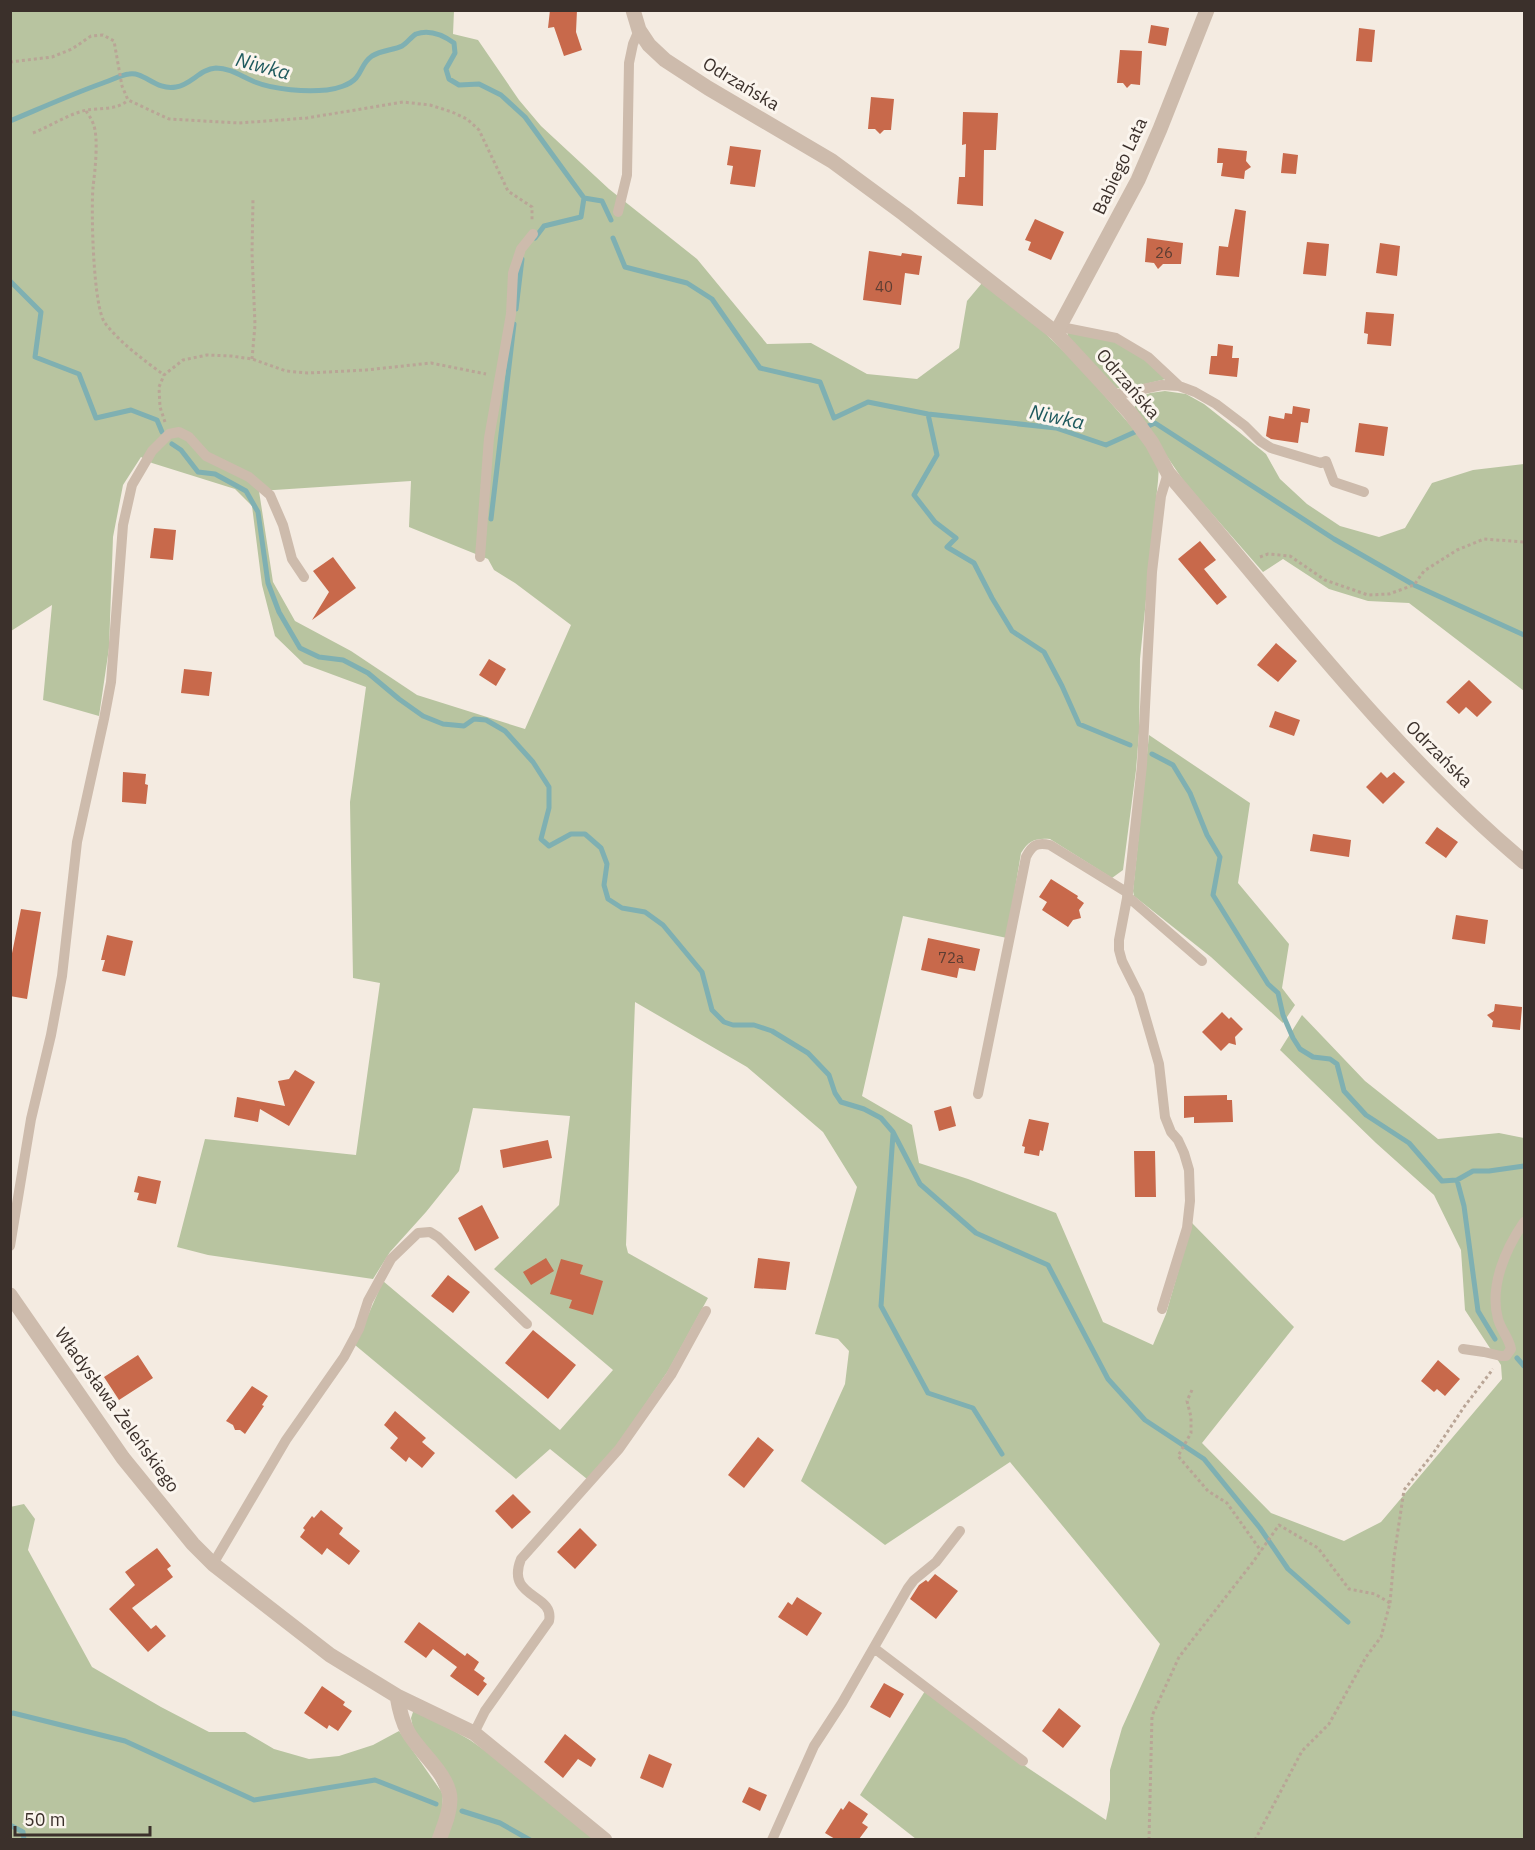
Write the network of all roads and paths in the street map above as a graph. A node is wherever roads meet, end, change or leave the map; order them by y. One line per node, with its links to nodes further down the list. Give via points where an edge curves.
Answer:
1 (633, 10): 3 (street, Odrzańska)
2 (1207, 10): 11 (street, Babiego Lata, via 1138,180)
3 (639, 30): 9 (lane, via 629,63 627,175); 11 (street, Odrzańska, via 665,60 832,161)
4 (10, 62): 5 (path, via 52,57 91,36 103,35 114,41)
5 (128, 100): 6 (path); 10 (path, via 168,119 239,123 307,118 403,102 452,112 479,130 508,191 532,207)
6 (86, 111): 7 (path); 13 (path, via 94,124 93,252 103,322)
7 (33, 133)
8 (253, 199): 12 (path)
9 (618, 212)
10 (533, 234): 14 (lane, via 521,249 513,273 511,314)
11 (1058, 330): 15 (lane, via 1116,338 1148,357); 16 (street, Odrzańska)
12 (252, 359): 13 (path, via 207,355 183,360); 14 (path, via 286,371 308,373 431,363)
13 (164, 375): 17 (path, via 159,387 160,406)
14 (500, 376): 21 (lane, via 489,438)
15 (1179, 386): 16 (lane, via 1162,385); 19 (lane, via 1216,404 1271,448 1321,463 1326,461 1334,482)
16 (1115, 395): 18 (street, Odrzańska, via 1152,443)
17 (169, 434): 23 (lane, via 179,432 189,437 206,456 249,477 270,495 292,560); 29 (lane, via 152,451 132,485 123,525 111,682 76,842 62,976 31,1119)
18 (1168, 473): 22 (street, Odrzańska); 25 (lane, via 1161,496 1152,572 1142,765)
19 (1364, 492)
20 (1524, 542): 22 (path, via 1484,538 1424,571 1414,585 1389,594 1368,595 1325,580 1290,556 1268,554)
21 (480, 557)
22 (1244, 562): 24 (street, Odrzańska, via 1374,715 1439,783)
23 (304, 577)
24 (1524, 862)
25 (1128, 895): 26 (lane); 27 (lane, via 1050,845 1040,843 1031,847); 31 (lane, via 1119,950 1138,995 1159,1064 1166,1117 1185,1153 1189,1170 1191,1201 1187,1228)
26 (1202, 961)
27 (978, 1094)
28 (1524, 1221): 35 (lane, via 1496,1286 1495,1306 1511,1349)
29 (10, 1246)
30 (10, 1295): 39 (street, Władysława Żeleńskiego, via 123,1458)
31 (1162, 1309)
32 (706, 1311): 43 (lane, via 671,1375 619,1449 521,1559 517,1578 548,1608 549,1621 485,1711)
33 (527, 1324): 39 (lane, via 438,1237 430,1232 418,1233 391,1259 344,1357 286,1440)
34 (1463, 1349): 35 (lane)
35 (1501, 1356): 40 (path, via 1404,1490)
36 (1192, 1390): 38 (path, via 1187,1401 1191,1433 1178,1456 1208,1491 1227,1503)
37 (960, 1531): 41 (lane, via 936,1562 908,1588)
38 (1261, 1551): 40 (path, via 1279,1525 1318,1548 1349,1589 1375,1594); 48 (path, via 1179,1657 1152,1716)
39 (213, 1564): 42 (street, Władysława Żeleńskiego, via 330,1655)
40 (1390, 1603): 49 (path, via 1382,1637 1366,1657 1329,1725 1302,1751)
41 (874, 1648): 44 (lane); 47 (lane, via 814,1746)
42 (397, 1696): 43 (street, Władysława Żeleńskiego); 45 (street, via 408,1733 448,1787 448,1814)
43 (474, 1733): 46 (street, Władysława Żeleńskiego)
44 (1023, 1761)
45 (439, 1839)
46 (605, 1839)
47 (772, 1839)
48 (1149, 1839)
49 (1255, 1839)

